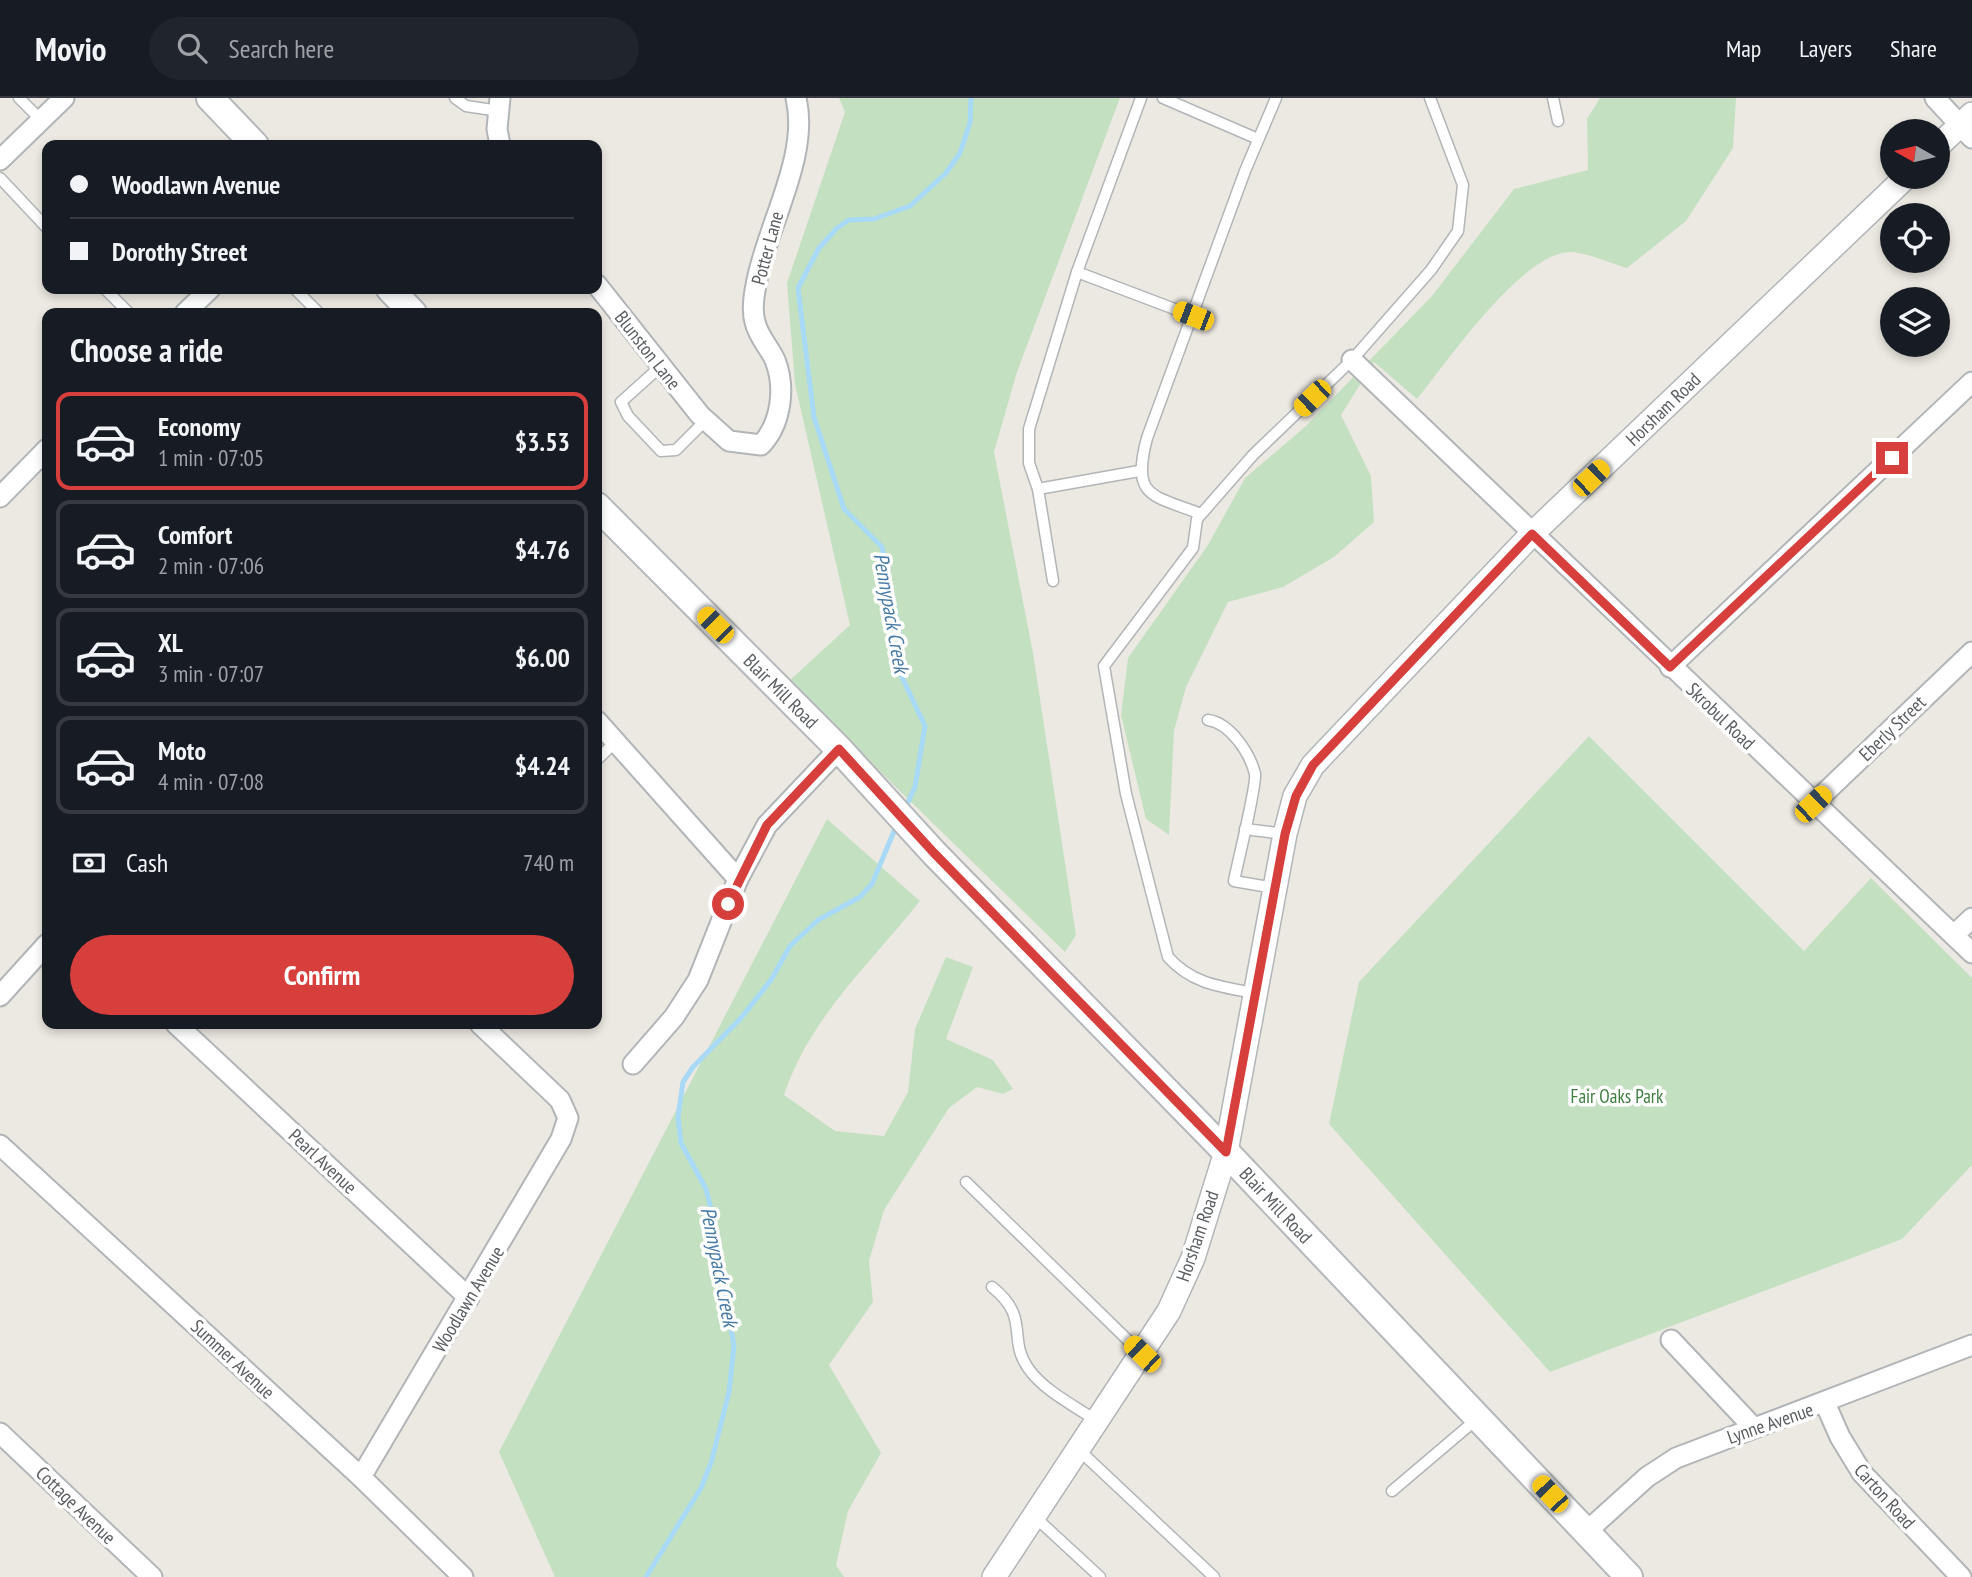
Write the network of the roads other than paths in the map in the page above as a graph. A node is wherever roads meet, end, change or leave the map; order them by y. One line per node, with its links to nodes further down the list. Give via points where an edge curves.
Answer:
1 (19, 98): 13 (lane)
2 (64, 98): 13 (street)
3 (210, 98): 18 (main road)
4 (455, 98): 12 (lane, via 466,106)
5 (796, 98): 38 (street, Potter Lane, via 796,151 755,293 754,322 775,360 780,404 771,434 761,445 729,442)
6 (1141, 98): 24 (lane)
7 (1163, 98): 17 (lane)
8 (1276, 98): 17 (lane)
9 (1430, 98): 35 (lane, via 1463,185 1458,231 1431,270)
10 (1553, 98): 14 (lane)
11 (1935, 98): 15 (street)
12 (500, 105): 19 (street)
13 (41, 120): 20 (street)
14 (1558, 121)
15 (1968, 126): 16 (street)
16 (1950, 138)
17 (1258, 139): 34 (lane)
18 (250, 140)
19 (500, 140)
20 (0, 160)
21 (0, 178): 23 (lane)
22 (1893, 189): 45 (street, Horsham Road)
23 (42, 223)
24 (1077, 272): 34 (lane); 41 (lane, via 1029,429 1029,463)
25 (602, 291): 36 (street, Blunston Lane)
26 (110, 294): 30 (lane)
27 (205, 294): 31 (street)
28 (300, 294): 32 (lane)
29 (395, 294): 33 (main road)
30 (124, 308)
31 (190, 308)
32 (314, 308)
33 (408, 308)
34 (1193, 316): 40 (lane)
35 (1352, 360): 44 (lane, via 1253,455); 45 (street, Skrobul Road)
36 (661, 366): 38 (street, Blunston Lane); 38 (lane, via 621,402 628,416 661,451 676,450)
37 (1972, 382): 48 (street)
38 (703, 418)
39 (42, 454): 42 (street)
40 (1139, 471): 41 (lane); 44 (lane, via 1153,496)
41 (1038, 489): 46 (lane)
42 (0, 497)
43 (602, 511): 52 (main road, Blair Mill Road)
44 (1201, 514): 63 (lane, via 1193,548 1104,666 1126,794 1168,957 1196,980)
45 (1532, 534): 48 (street, Skrobul Road); 56 (street, Horsham Road, via 1313,765 1296,796)
46 (1053, 580)
47 (1972, 652): 54 (street, Eberly Street)
48 (1670, 667): 54 (street, Skrobul Road)
49 (1208, 720): 55 (lane, via 1220,722 1236,738 1256,776)
50 (602, 727): 51 (street)
51 (615, 742): 53 (lane); 57 (street)
52 (839, 749): 57 (street, via 767,825); 69 (main road, Blair Mill Road, via 934,853)
53 (602, 755)
54 (1813, 804): 60 (street, Skrobul Road)
55 (1245, 829): 56 (lane); 58 (lane, via 1234,881)
56 (1285, 834): 58 (street, Horsham Road)
57 (738, 879): 67 (street, via 698,980 674,1017)
58 (1274, 888): 63 (street, Horsham Road)
59 (1972, 918): 60 (street)
60 (1954, 935): 62 (street, Skrobul Road)
61 (42, 950): 64 (street)
62 (1972, 953)
63 (1255, 993): 69 (street, Horsham Road)
64 (0, 996)
65 (181, 1029): 72 (street, Pearl Avenue)
66 (485, 1029): 72 (street, Woodlawn Avenue, via 560,1100 568,1118 561,1139)
67 (633, 1064)
68 (0, 1145): 82 (street, Summer Avenue)
69 (1226, 1152): 75 (street, Horsham Road, via 1193,1258 1169,1311); 77 (main road, Blair Mill Road)
70 (966, 1182): 75 (lane)
71 (992, 1287): 78 (lane, via 1016,1315 1029,1370)
72 (469, 1298): 82 (street, Woodlawn Avenue)
73 (1671, 1340): 79 (street)
74 (1972, 1345): 76 (street, Lynne Avenue)
75 (1142, 1354): 78 (street, Horsham Road)
76 (1825, 1403): 79 (street, Lynne Avenue); 92 (street, Carton Road, via 1862,1474)
77 (1478, 1418): 83 (lane); 85 (main road, Blair Mill Road)
78 (1097, 1421): 81 (street, Horsham Road)
79 (1753, 1427): 85 (street, Lynne Avenue, via 1676,1458 1647,1477)
80 (0, 1433): 86 (street, Cottage Avenue)
81 (1079, 1450): 84 (street, Horsham Road); 90 (lane)
82 (361, 1477): 87 (street, Summer Avenue)
83 (1392, 1491)
84 (1034, 1517): 88 (street, Horsham Road); 89 (lane)
85 (1586, 1532): 91 (main road, Blair Mill Road)
86 (152, 1577)
87 (463, 1577)
88 (995, 1577)
89 (1100, 1577)
90 (1214, 1577)
91 (1629, 1577)
92 (1961, 1577)

